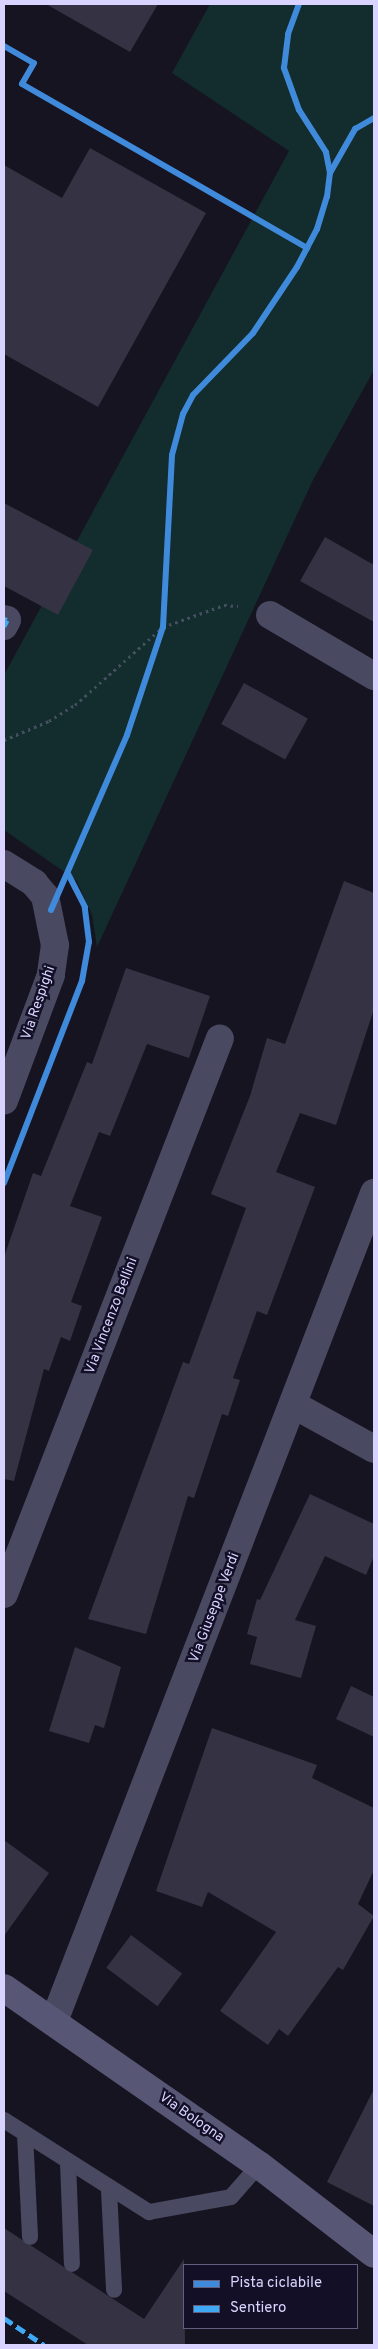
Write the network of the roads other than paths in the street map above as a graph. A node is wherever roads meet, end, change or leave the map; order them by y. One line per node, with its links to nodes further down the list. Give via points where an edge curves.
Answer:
1 (270, 615): 4 (street)
2 (4, 619): 3 (street, via 7,620)
3 (4, 626)
4 (374, 676)
5 (4, 864): 7 (street, Via Respighi, via 34,882 45,896 55,945 51,975)
6 (220, 1038): 11 (street, Via Vincenzo Bellini)
7 (4, 1101)
8 (374, 1193): 9 (street, Via Giuseppe Verdi)
9 (294, 1405): 10 (street); 13 (street, Via Giuseppe Verdi)
10 (374, 1449)
11 (4, 1594)
12 (4, 1988): 13 (main road, Via Bologna)
13 (54, 2021): 17 (main road, Via Bologna)
14 (4, 2120): 15 (lane)
15 (25, 2134): 16 (lane); 19 (lane)
16 (68, 2162): 18 (lane); 21 (lane)
17 (259, 2165): 18 (lane, via 231,2197 148,2212); 20 (main road, Via Bologna)
18 (110, 2190): 22 (lane)
19 (30, 2237)
20 (374, 2254)
21 (72, 2264)
22 (114, 2290)

